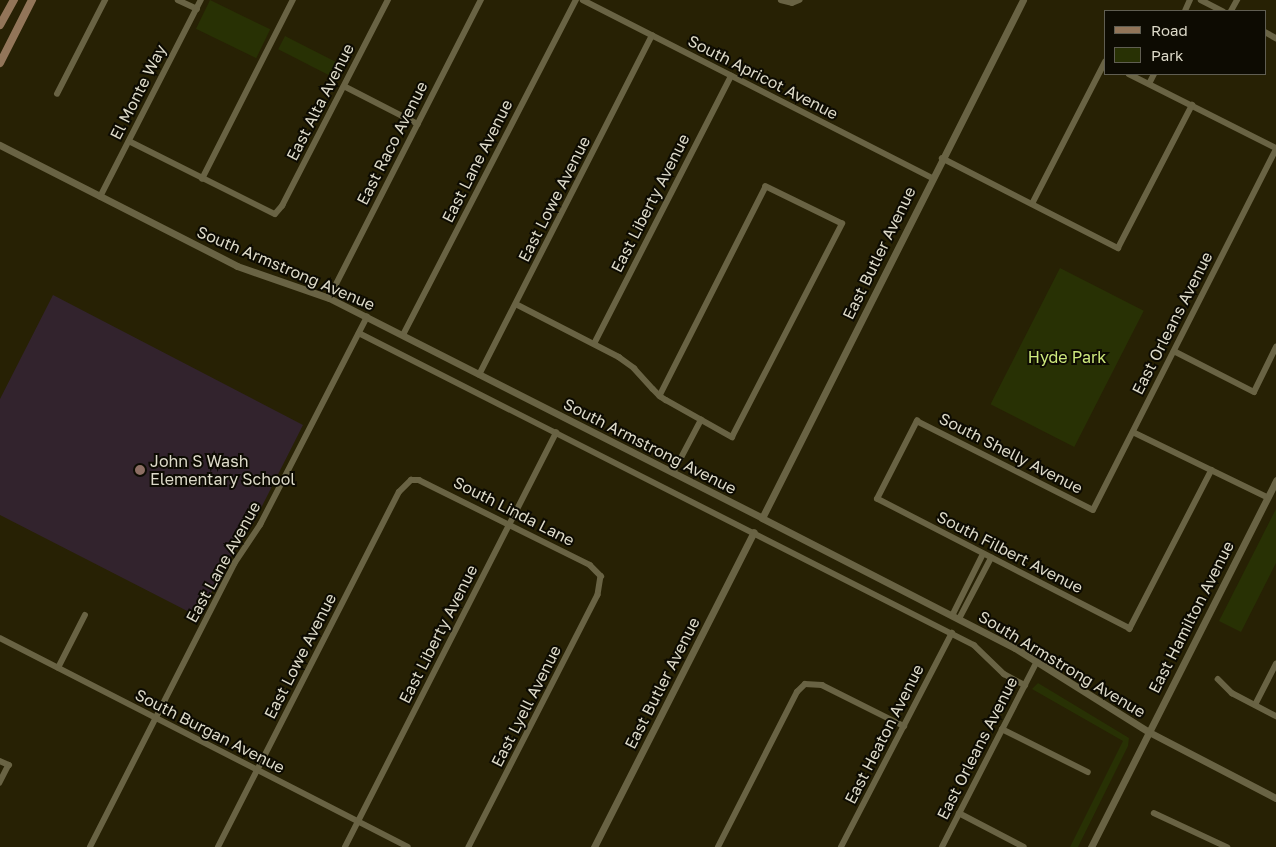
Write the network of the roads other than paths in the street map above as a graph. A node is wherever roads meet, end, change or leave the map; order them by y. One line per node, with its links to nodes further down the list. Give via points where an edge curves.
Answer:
1 (14, 0): 17 (main road)
2 (32, 0): 20 (main road)
3 (105, 0): 26 (street)
4 (178, 0): 15 (street)
5 (201, 0): 15 (street, El Monte Way)
6 (293, 0): 34 (street)
7 (388, 0): 25 (street, East Alta Avenue)
8 (481, 0): 28 (street, East Raco Avenue)
9 (576, 0): 41 (street, East Lane Avenue)
10 (583, 0): 18 (street, South Apricot Avenue)
11 (781, 0): 14 (street)
12 (1023, 0): 32 (street, East Butler Avenue)
13 (1201, 0): 16 (street)
14 (798, 1)
15 (196, 9): 29 (street, El Monte Way)
16 (1222, 10)
17 (0, 25)
18 (652, 36): 23 (street, South Apricot Avenue); 38 (street, East Lowe Avenue)
19 (1104, 62): 36 (street)
20 (0, 63)
21 (1130, 75): 24 (street)
22 (1153, 75): 24 (street)
23 (731, 76): 33 (street, South Apricot Avenue); 42 (street, East Liberty Avenue)
24 (1148, 84): 27 (street)
25 (344, 86): 28 (street); 34 (street, East Alta Avenue, via 275,214)
26 (58, 94)
27 (1192, 105): 31 (street); 36 (street, via 1118,248)
28 (418, 124): 37 (street, East Raco Avenue)
29 (129, 141): 34 (street); 35 (street, El Monte Way)
30 (0, 146): 35 (street, South Armstrong Avenue)
31 (1276, 148): 44 (street, East Orleans Avenue)
32 (942, 158): 33 (street, East Butler Avenue); 36 (street)
33 (932, 178): 57 (street, East Butler Avenue)
34 (202, 179)
35 (100, 197): 37 (street, South Armstrong Avenue, via 237,266)
36 (1032, 204)
37 (328, 298): 39 (street, South Armstrong Avenue)
38 (516, 304): 42 (street); 45 (street, East Lowe Avenue)
39 (367, 317): 40 (street, East Lane Avenue); 41 (street, South Armstrong Avenue)
40 (359, 333): 48 (street, South Armstrong Avenue); 74 (street, East Lane Avenue, via 260,525 234,564)
41 (403, 335): 45 (street, South Armstrong Avenue)
42 (594, 344): 46 (street, via 627,362)
43 (1276, 347): 44 (street, via 1254,392)
44 (1174, 351): 49 (street, East Orleans Avenue)
45 (479, 374): 51 (street, South Armstrong Avenue)
46 (660, 396): 47 (street); 47 (street, via 766,187 842,224 732,437)
47 (701, 420): 51 (street)
48 (556, 432): 58 (street, East Liberty Avenue); 59 (street, South Armstrong Avenue)
49 (1133, 432): 50 (street); 56 (street, East Orleans Avenue)
50 (1212, 470): 54 (street); 61 (street, South Filbert Avenue, via 1130,629)
51 (673, 473): 57 (street, South Armstrong Avenue)
52 (411, 480): 58 (street, South Linda Lane, via 426,482); 79 (street, East Lowe Avenue, via 399,492)
53 (1276, 480): 54 (street, East Hamilton Avenue)
54 (1267, 498): 77 (street, East Hamilton Avenue)
55 (878, 499): 56 (street, South Shelly Avenue, via 917,421); 60 (street, South Filbert Avenue)
56 (1093, 510)
57 (762, 518): 64 (street, South Armstrong Avenue)
58 (510, 524): 62 (street, South Linda Lane, via 590,565); 85 (street, East Liberty Avenue)
59 (754, 532): 65 (street, South Armstrong Avenue); 91 (street, East Butler Avenue)
60 (983, 554): 61 (street, South Filbert Avenue); 64 (street)
61 (991, 558): 64 (street)
62 (601, 576): 90 (street, East Lyell Avenue, via 598,595)
63 (86, 615): 69 (street)
64 (956, 617): 67 (street, South Armstrong Avenue)
65 (952, 633): 71 (street, South Armstrong Avenue, via 978,647 1004,674); 75 (street, East Heaton Avenue)
66 (0, 638): 69 (street, South Burgan Avenue)
67 (1037, 661): 71 (street, East Orleans Avenue); 77 (street, South Armstrong Avenue)
68 (1276, 664): 72 (street)
69 (58, 668): 74 (street, South Burgan Avenue)
70 (1218, 679): 72 (street, via 1232,692)
71 (1025, 685): 76 (street, East Orleans Avenue)
72 (1255, 705): 73 (street)
73 (1276, 716)
74 (156, 719): 79 (street, South Burgan Avenue); 86 (street, East Lane Avenue)
75 (904, 726): 92 (street, via 810,682 797,692); 93 (street, East Heaton Avenue)
76 (1002, 729): 80 (street); 83 (street, East Orleans Avenue)
77 (1149, 732): 82 (street, South Armstrong Avenue); 96 (street, East Hamilton Avenue)
78 (0, 760): 81 (street, via 9,765)
79 (257, 770): 85 (street, South Burgan Avenue); 87 (street, East Lowe Avenue)
80 (1088, 772)
81 (0, 784)
82 (1276, 798)
83 (959, 813): 94 (street, East Orleans Avenue); 95 (street)
84 (1154, 813): 97 (street)
85 (358, 821): 88 (street, East Liberty Avenue); 89 (street, South Burgan Avenue)
86 (90, 847)
87 (218, 847)
88 (345, 847)
89 (408, 847)
90 (469, 847)
91 (594, 847)
92 (718, 847)
93 (841, 847)
94 (942, 847)
95 (1024, 847)
96 (1091, 847)
97 (1226, 847)

